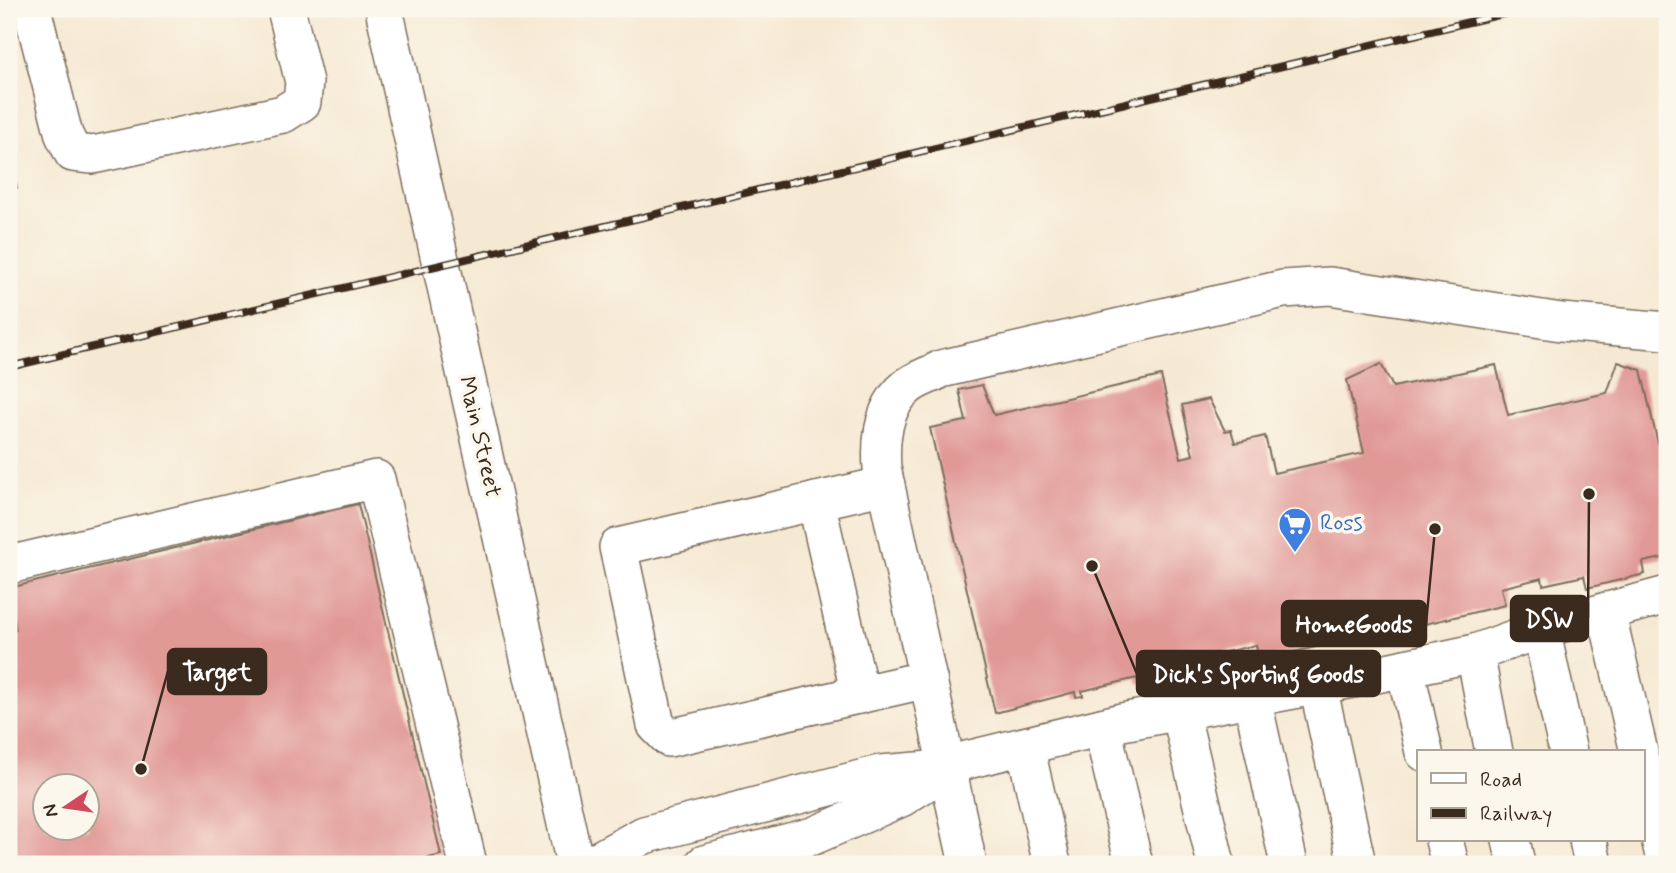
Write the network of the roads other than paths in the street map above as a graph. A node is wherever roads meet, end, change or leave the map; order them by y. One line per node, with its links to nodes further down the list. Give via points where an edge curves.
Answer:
1 (32, 9): 2 (street, via 64,135 73,153 93,155 283,114 302,102 304,82)
2 (286, 9)
3 (384, 9): 31 (street, Main Street)
4 (1667, 331): 5 (street, via 1561,322 1330,286 1283,289 941,369 906,387 887,414 880,445)
5 (886, 485): 6 (street); 13 (street)
6 (816, 501): 15 (street); 15 (street, via 618,547 656,725 669,738)
7 (9, 565): 30 (street, via 376,479)
8 (1667, 595): 9 (street)
9 (1606, 611): 10 (street); 23 (street)
10 (1541, 629): 11 (street); 22 (street)
11 (1475, 653): 12 (street); 21 (street)
12 (1405, 668): 14 (street); 20 (street)
13 (928, 679): 15 (street); 24 (street)
14 (1318, 686): 16 (street); 38 (street)
15 (860, 695)
16 (1252, 698): 17 (street); 37 (street)
17 (1180, 711): 18 (street); 36 (street)
18 (1102, 727): 19 (street); 35 (street)
19 (1025, 746): 24 (street); 34 (street)
20 (1424, 750)
21 (1494, 750)
22 (1568, 750)
23 (1639, 750)
24 (947, 769): 29 (street); 32 (street, via 880,774 644,835); 33 (street, via 901,798 813,836)
25 (1644, 770): 42 (street)
26 (1444, 842): 39 (street)
27 (1511, 842): 40 (street)
28 (1588, 842): 41 (street)
29 (969, 863)
30 (468, 864)
31 (575, 864)
32 (591, 864)
33 (704, 864)
34 (1052, 864)
35 (1134, 864)
36 (1216, 864)
37 (1289, 864)
38 (1357, 864)
39 (1450, 864)
40 (1516, 864)
41 (1593, 864)
42 (1666, 864)

